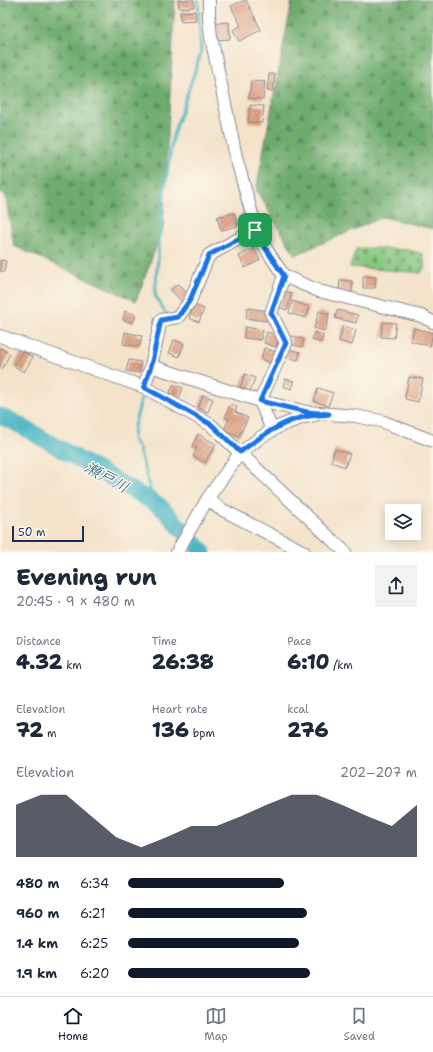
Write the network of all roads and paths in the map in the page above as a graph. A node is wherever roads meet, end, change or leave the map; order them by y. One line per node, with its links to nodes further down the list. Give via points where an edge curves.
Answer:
1 (209, 0): 2 (street, via 212,37 236,157)
2 (255, 230): 3 (street); 6 (street, via 209,255 190,300 178,317 161,320)
3 (284, 276): 4 (street, via 319,292 421,316); 8 (street, via 271,313 286,343)
4 (433, 322)
5 (0, 336): 7 (street)
6 (151, 366): 7 (street); 8 (street)
7 (144, 387): 12 (street, via 212,425)
8 (260, 401): 9 (street, via 307,412); 10 (street)
9 (329, 414): 10 (street, via 304,417); 11 (street, via 380,421)
10 (272, 430): 12 (street)
11 (433, 441)
12 (240, 452): 13 (street); 16 (street)
13 (208, 498): 14 (street); 15 (street, via 220,508)
14 (177, 552)
15 (304, 552)
16 (345, 552)

